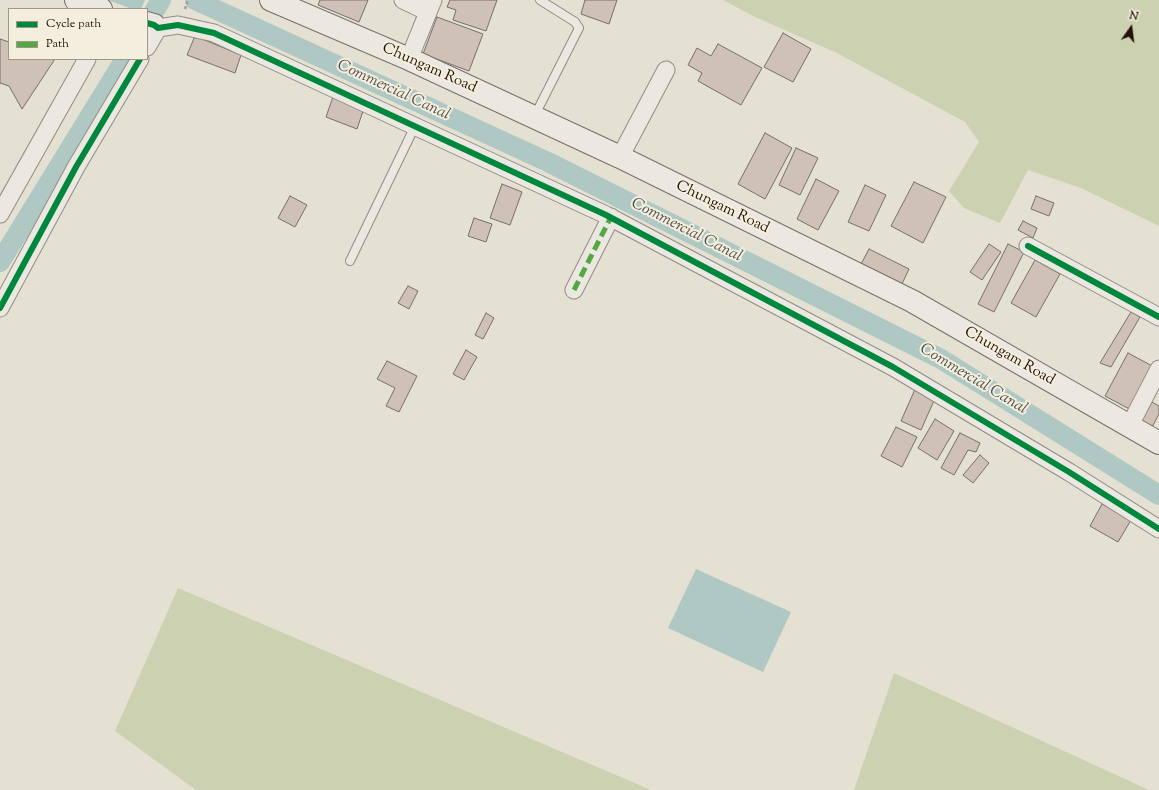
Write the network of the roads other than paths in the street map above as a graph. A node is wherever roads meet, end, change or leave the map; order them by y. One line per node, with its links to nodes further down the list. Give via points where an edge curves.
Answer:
1 (76, 0): 6 (main road)
2 (271, 0): 9 (main road, Chungam Road)
3 (403, 0): 5 (street)
4 (540, 0): 13 (lane, via 575,22 578,28)
5 (431, 6): 9 (street)
6 (98, 8)
7 (153, 25): 8 (street); 14 (street, via 178,25 214,32)
8 (148, 43)
9 (409, 59): 13 (main road, Chungam Road)
10 (86, 60): 16 (street)
11 (139, 60): 21 (street, via 76,167)
12 (666, 70): 15 (street)
13 (534, 118): 15 (main road, Chungam Road)
14 (415, 126): 17 (street); 19 (lane)
15 (620, 158): 24 (main road, Chungam Road, via 912,301)
16 (0, 214)
17 (611, 217): 20 (street); 26 (street, via 893,367)
18 (1028, 246): 22 (street)
19 (350, 261)
20 (574, 290)
21 (0, 308)
22 (1159, 317)
23 (1159, 370): 24 (street)
24 (1130, 425): 25 (main road, Chungam Road)
25 (1159, 443)
26 (1159, 529)

